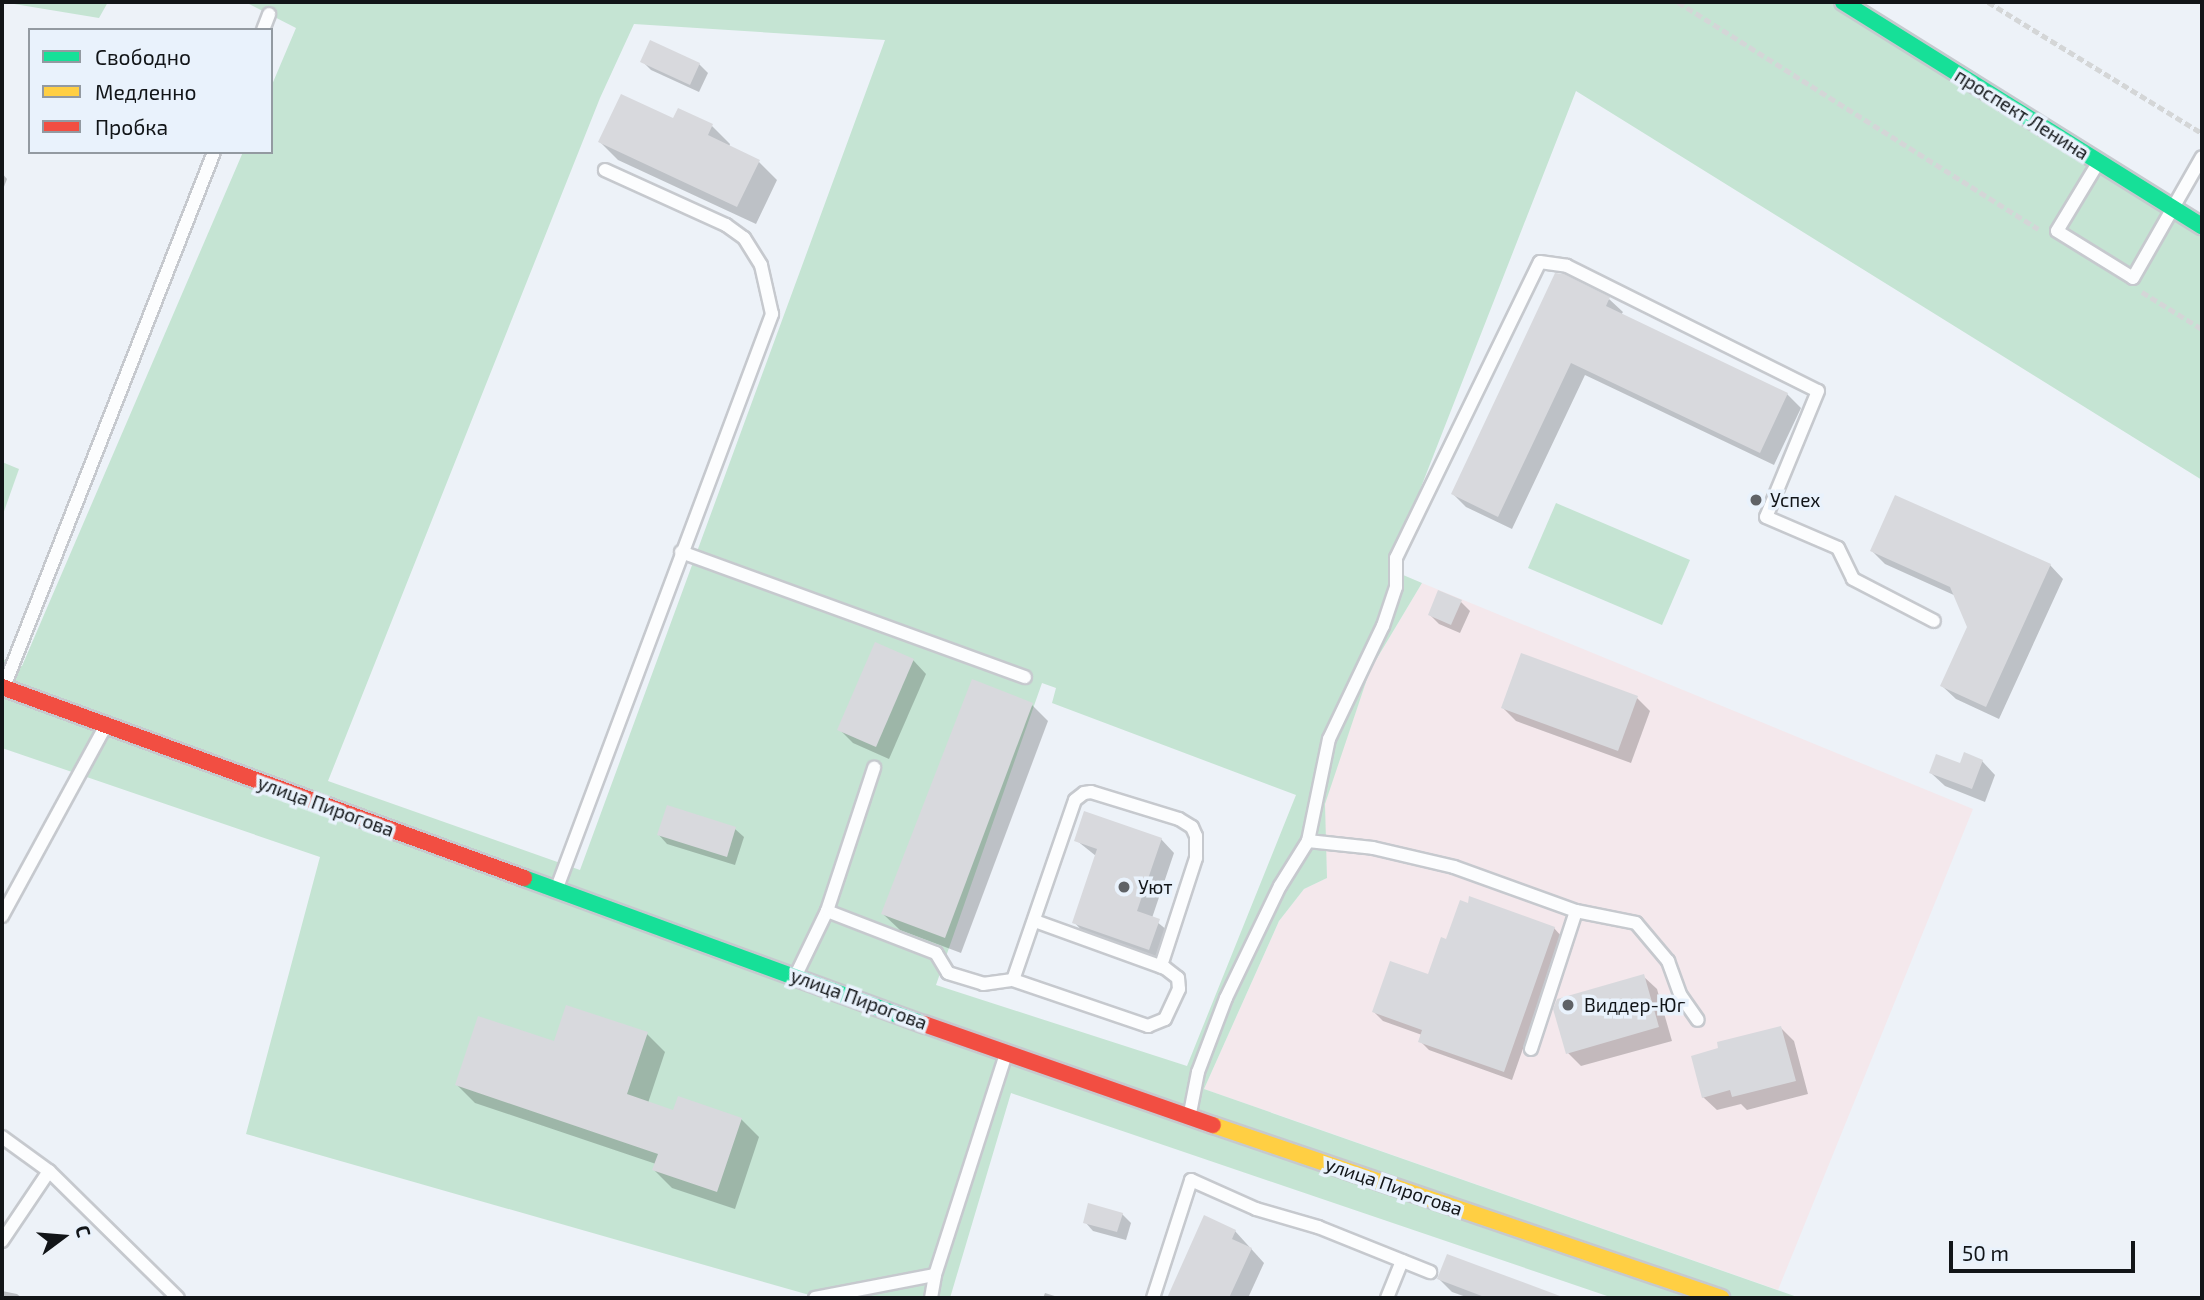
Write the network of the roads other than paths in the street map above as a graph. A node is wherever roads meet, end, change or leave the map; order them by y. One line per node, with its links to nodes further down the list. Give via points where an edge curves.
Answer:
1 (1843, 2): 6 (street, проспект Ленина)
2 (269, 14): 3 (lane)
3 (264, 28)
4 (214, 154): 13 (lane)
5 (2202, 157): 8 (lane)
6 (2098, 162): 8 (street, проспект Ленина); 8 (lane, via 2057,232 2133,278)
7 (605, 170): 10 (lane, via 726,225 744,239 761,265 772,314)
8 (2172, 208): 9 (street, проспект Ленина)
9 (2202, 226)
10 (681, 552): 12 (lane); 17 (lane)
11 (1934, 621): 16 (lane, via 1853,579 1838,548 1766,517 1818,391 1567,266 1540,262 1396,558 1396,587 1383,626 1328,739)
12 (1025, 677)
13 (3, 687): 14 (street, улица Пирогова)
14 (106, 726): 17 (street, улица Пирогова); 20 (lane)
15 (874, 768): 18 (lane)
16 (1308, 841): 19 (lane, via 1373,848 1454,867); 28 (lane, via 1280,886 1226,998 1198,1072)
17 (557, 889): 23 (street, улица Пирогова)
18 (827, 911): 23 (lane); 24 (lane, via 936,953 948,973 983,984)
19 (1576, 911): 25 (lane, via 1636,923 1668,961 1681,996); 26 (lane)
20 (2, 916)
21 (1035, 921): 22 (lane); 22 (lane, via 1075,800 1084,793 1102,793 1179,819 1192,827 1196,836 1196,858); 24 (lane)
22 (1161, 966): 24 (lane, via 1178,978 1179,989 1165,1019 1148,1026)
23 (796, 976): 27 (street, улица Пирогова)
24 (1013, 980)
25 (1698, 1020)
26 (1531, 1049)
27 (1006, 1054): 28 (street, улица Пирогова); 34 (lane)
28 (1189, 1117): 40 (street, улица Пирогова)
29 (2, 1137): 30 (lane)
30 (49, 1171): 31 (lane); 35 (lane)
31 (2, 1241)
32 (1402, 1261): 33 (lane); 38 (lane, via 1318,1227 1255,1209 1191,1180); 39 (lane)
33 (1430, 1272)
34 (935, 1275): 36 (lane); 37 (lane)
35 (178, 1298)
36 (815, 1298)
37 (931, 1298)
38 (1153, 1298)
39 (1387, 1298)
40 (1721, 1298)

